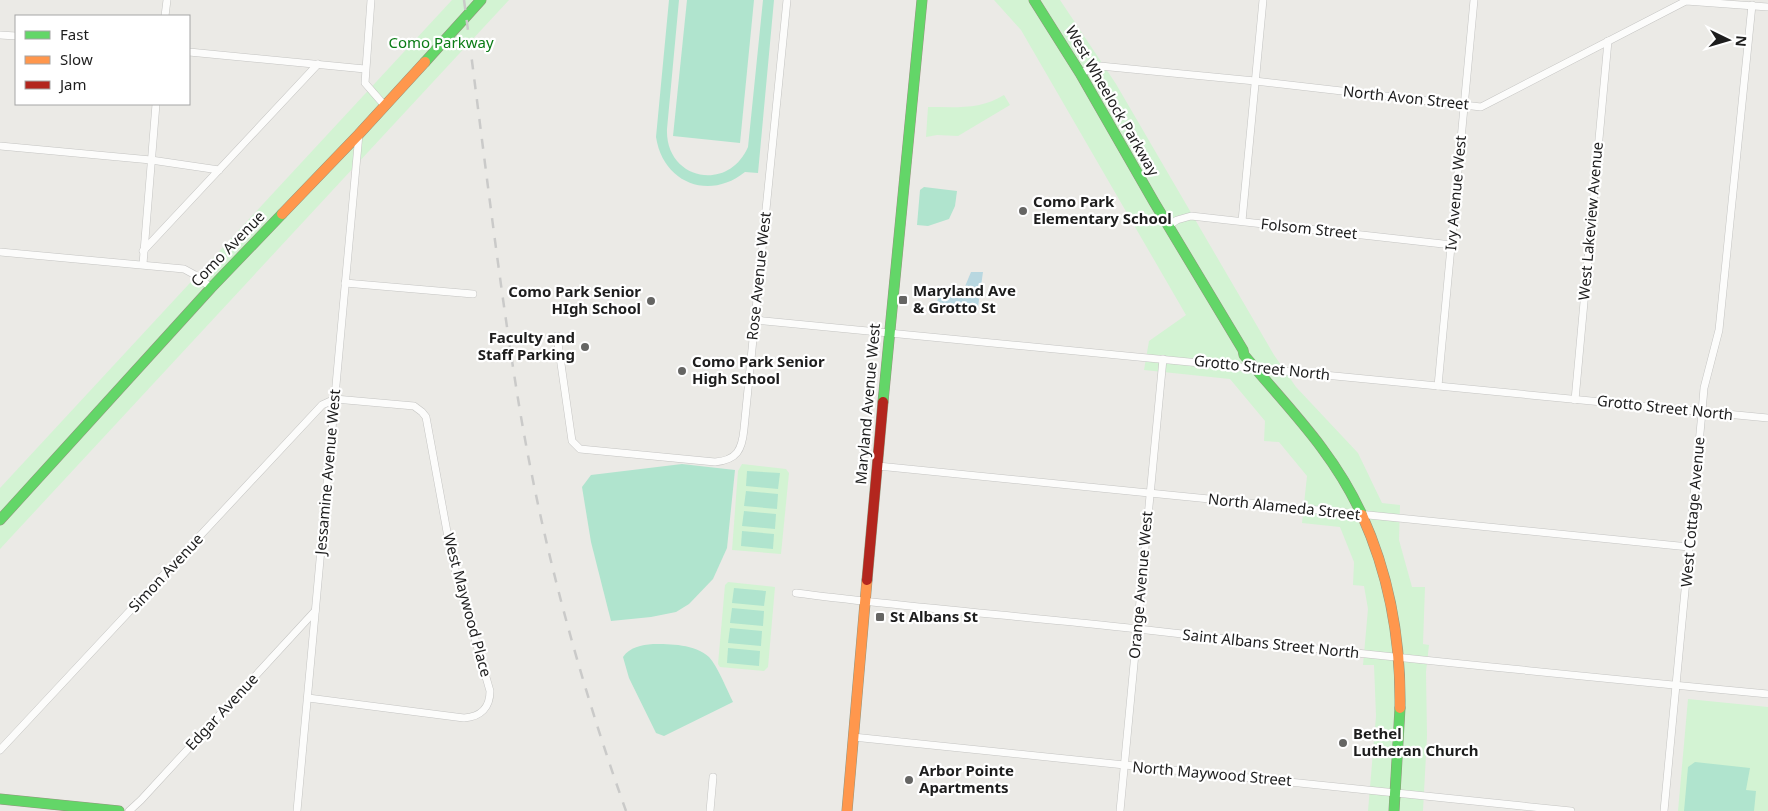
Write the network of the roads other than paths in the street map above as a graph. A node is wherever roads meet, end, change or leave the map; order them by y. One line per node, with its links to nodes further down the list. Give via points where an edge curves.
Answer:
1 (166, 0): 11 (street)
2 (371, 0): 17 (street)
3 (481, 0): 22 (street, Como Avenue)
4 (787, 0): 36 (street, Rose Avenue West)
5 (922, 0): 37 (street, Maryland Avenue West)
6 (1034, 0): 18 (street, West Wheelock Parkway)
7 (1263, 0): 19 (street)
8 (1474, 0): 21 (street, Ivy Avenue West)
9 (1752, 5): 10 (street, North Avon Street); 14 (street, North Avon Street, via 1686,1); 44 (street, West Cottage Avenue, via 1719,330 1704,388)
10 (1768, 7)
11 (165, 15)
12 (0, 35): 13 (street)
13 (15, 36)
14 (1608, 42): 21 (street, North Avon Street, via 1481,107); 43 (street, West Lakeview Avenue)
15 (190, 52): 16 (street)
16 (318, 64): 17 (street); 26 (street)
17 (365, 69): 22 (street, via 365,83)
18 (1080, 73): 19 (street, North Avon Street, via 1100,66); 28 (street, West Wheelock Parkway)
19 (1255, 81): 21 (street, North Avon Street); 27 (street)
20 (156, 105): 25 (street)
21 (1464, 105): 29 (street, Ivy Avenue West)
22 (385, 106): 23 (street, Como Avenue)
23 (359, 134): 33 (street, Jessamine Avenue West); 34 (street, Como Avenue)
24 (0, 146): 25 (street)
25 (151, 160): 26 (street); 30 (street)
26 (219, 170): 30 (street)
27 (1242, 221): 28 (street, Folsom Street, via 1191,216); 29 (street, Folsom Street)
28 (1168, 226): 40 (street, West Wheelock Parkway)
29 (1452, 245): 41 (street, Ivy Avenue West)
30 (143, 251): 32 (street)
31 (0, 252): 32 (street)
32 (142, 264): 34 (street, via 184,269)
33 (345, 283): 35 (street); 42 (street, Jessamine Avenue West)
34 (211, 288): 49 (street, Como Avenue)
35 (473, 294)
36 (755, 320): 37 (street, Grotto Street North); 38 (street, Rose Avenue West, via 740,449 734,457 714,462 580,449 572,441)
37 (889, 333): 39 (street, Grotto Street North); 46 (street, Maryland Avenue West)
38 (557, 336)
39 (1163, 359): 40 (street, Grotto Street North); 47 (street, Orange Avenue West)
40 (1254, 368): 41 (street, Grotto Street North); 48 (street, West Wheelock Parkway, via 1320,444)
41 (1438, 386): 43 (street, Grotto Street North)
42 (335, 399): 53 (street, Jessamine Avenue West); 58 (street, West Maywood Place, via 414,406 424,414 452,559 490,697 485,709 467,718); 60 (street, Simon Avenue, via 322,406)
43 (1575, 400): 44 (street, Grotto Street North)
44 (1702, 412): 45 (street, Grotto Street North); 50 (street, West Cottage Avenue)
45 (1768, 418)
46 (878, 466): 47 (street, North Alameda Street); 52 (street, Maryland Avenue West)
47 (1150, 493): 48 (street, North Alameda Street); 54 (street, Orange Avenue West)
48 (1363, 515): 50 (street, North Alameda Street); 55 (street, West Wheelock Parkway, via 1388,592)
49 (0, 520)
50 (1689, 547): 56 (street, West Cottage Avenue)
51 (796, 593): 52 (street, Saint Albans Street North)
52 (866, 602): 54 (street, Saint Albans Street North); 59 (street, Maryland Avenue West)
53 (315, 612): 58 (street, Jessamine Avenue West); 67 (street, Edgar Avenue)
54 (1137, 629): 55 (street, Saint Albans Street North); 61 (street, Orange Avenue West)
55 (1399, 657): 56 (street, Saint Albans Street North); 63 (street, West Wheelock Parkway)
56 (1677, 686): 57 (street, Saint Albans Street North); 74 (street, West Cottage Avenue)
57 (1768, 694)
58 (308, 698): 68 (street, Jessamine Avenue West)
59 (853, 737): 61 (street, North Maywood Street); 70 (street, Maryland Avenue West)
60 (0, 750)
61 (1124, 766): 63 (street, North Maywood Street); 71 (street, Orange Avenue West)
62 (714, 777): 69 (street)
63 (1395, 792): 72 (street, West Wheelock Parkway); 73 (street, North Maywood Street)
64 (0, 799): 65 (street)
65 (24, 807): 66 (street)
66 (119, 811)
67 (129, 811)
68 (298, 811)
69 (710, 811)
70 (847, 811)
71 (1120, 811)
72 (1394, 811)
73 (1571, 811)
74 (1664, 811)

